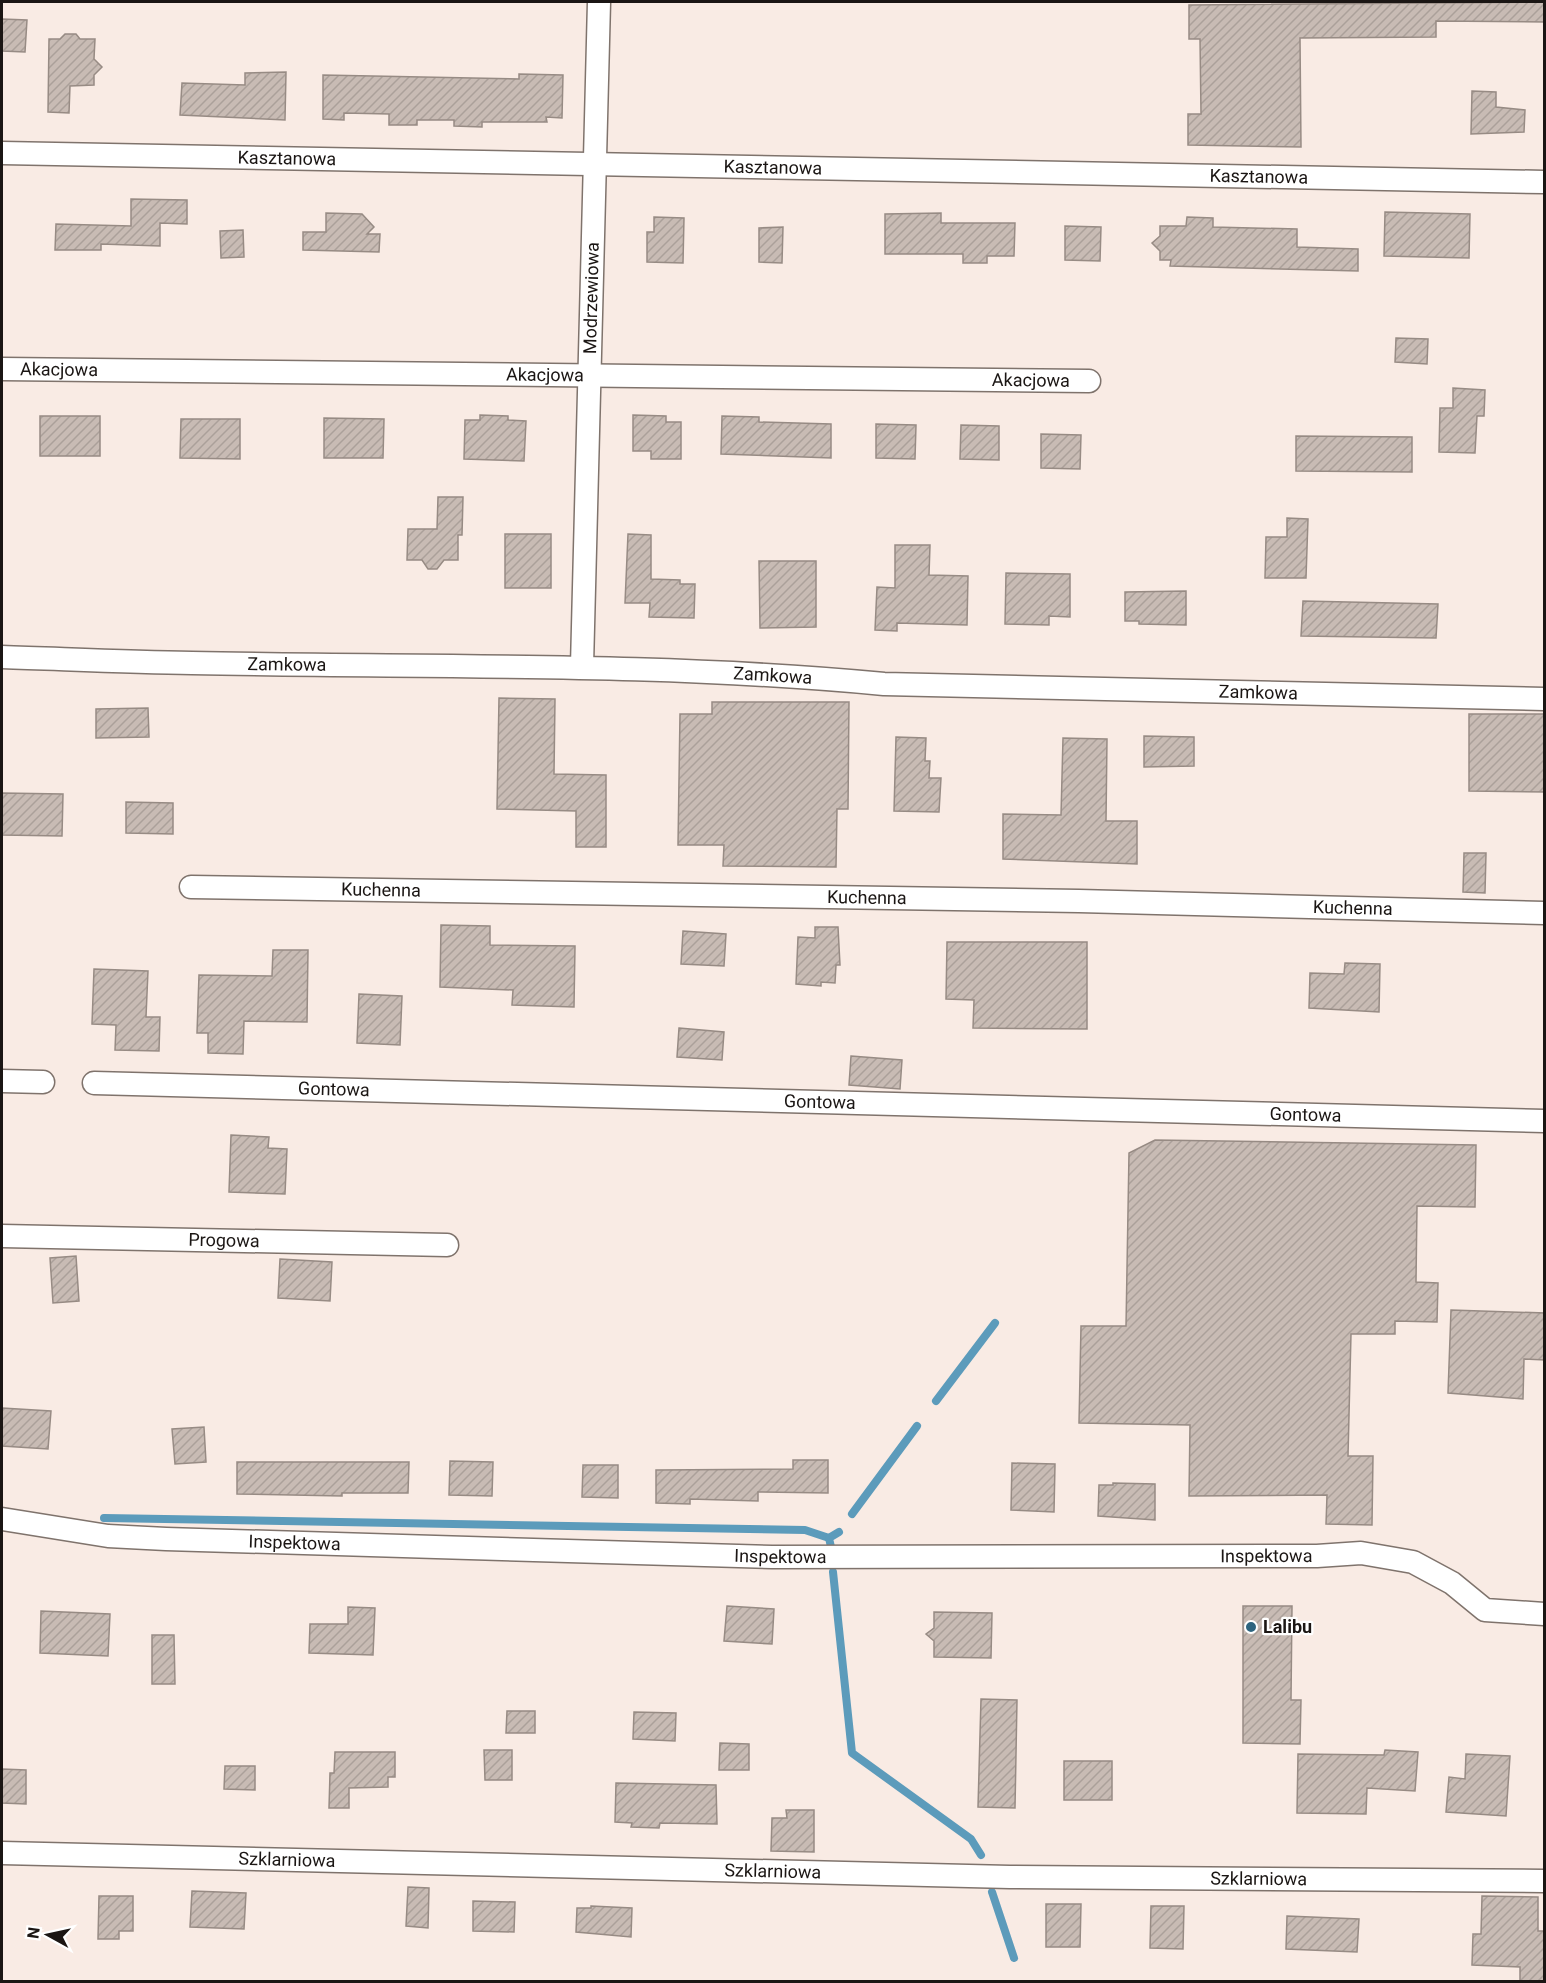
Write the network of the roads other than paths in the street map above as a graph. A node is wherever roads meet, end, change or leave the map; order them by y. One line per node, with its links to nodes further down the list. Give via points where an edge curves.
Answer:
1 (599, 2): 3 (street, Modrzewiowa)
2 (2, 153): 3 (street, Kasztanowa)
3 (595, 165): 4 (street, Kasztanowa); 6 (street, Modrzewiowa)
4 (1545, 182)
5 (2, 369): 6 (street, Akacjowa)
6 (590, 375): 7 (street, Akacjowa); 9 (street, Modrzewiowa)
7 (1089, 381)
8 (2, 657): 9 (street, Zamkowa, via 192,663)
9 (582, 666): 10 (street, Zamkowa, via 884,684)
10 (1545, 699)
11 (191, 888): 12 (street, Kuchenna, via 1079,901)
12 (1545, 913)
13 (2, 1081): 14 (street)
14 (43, 1082)
15 (94, 1083): 16 (street, Gontowa)
16 (1545, 1121)
17 (2, 1236): 18 (street, Progowa)
18 (447, 1245)
19 (2, 1519): 20 (street, Inspektowa, via 108,1536 166,1539 772,1557 1361,1553 1413,1562 1452,1583 1485,1610)
20 (1545, 1614)
21 (2, 1853): 22 (street, Szklarniowa, via 1010,1877)
22 (1545, 1881)

